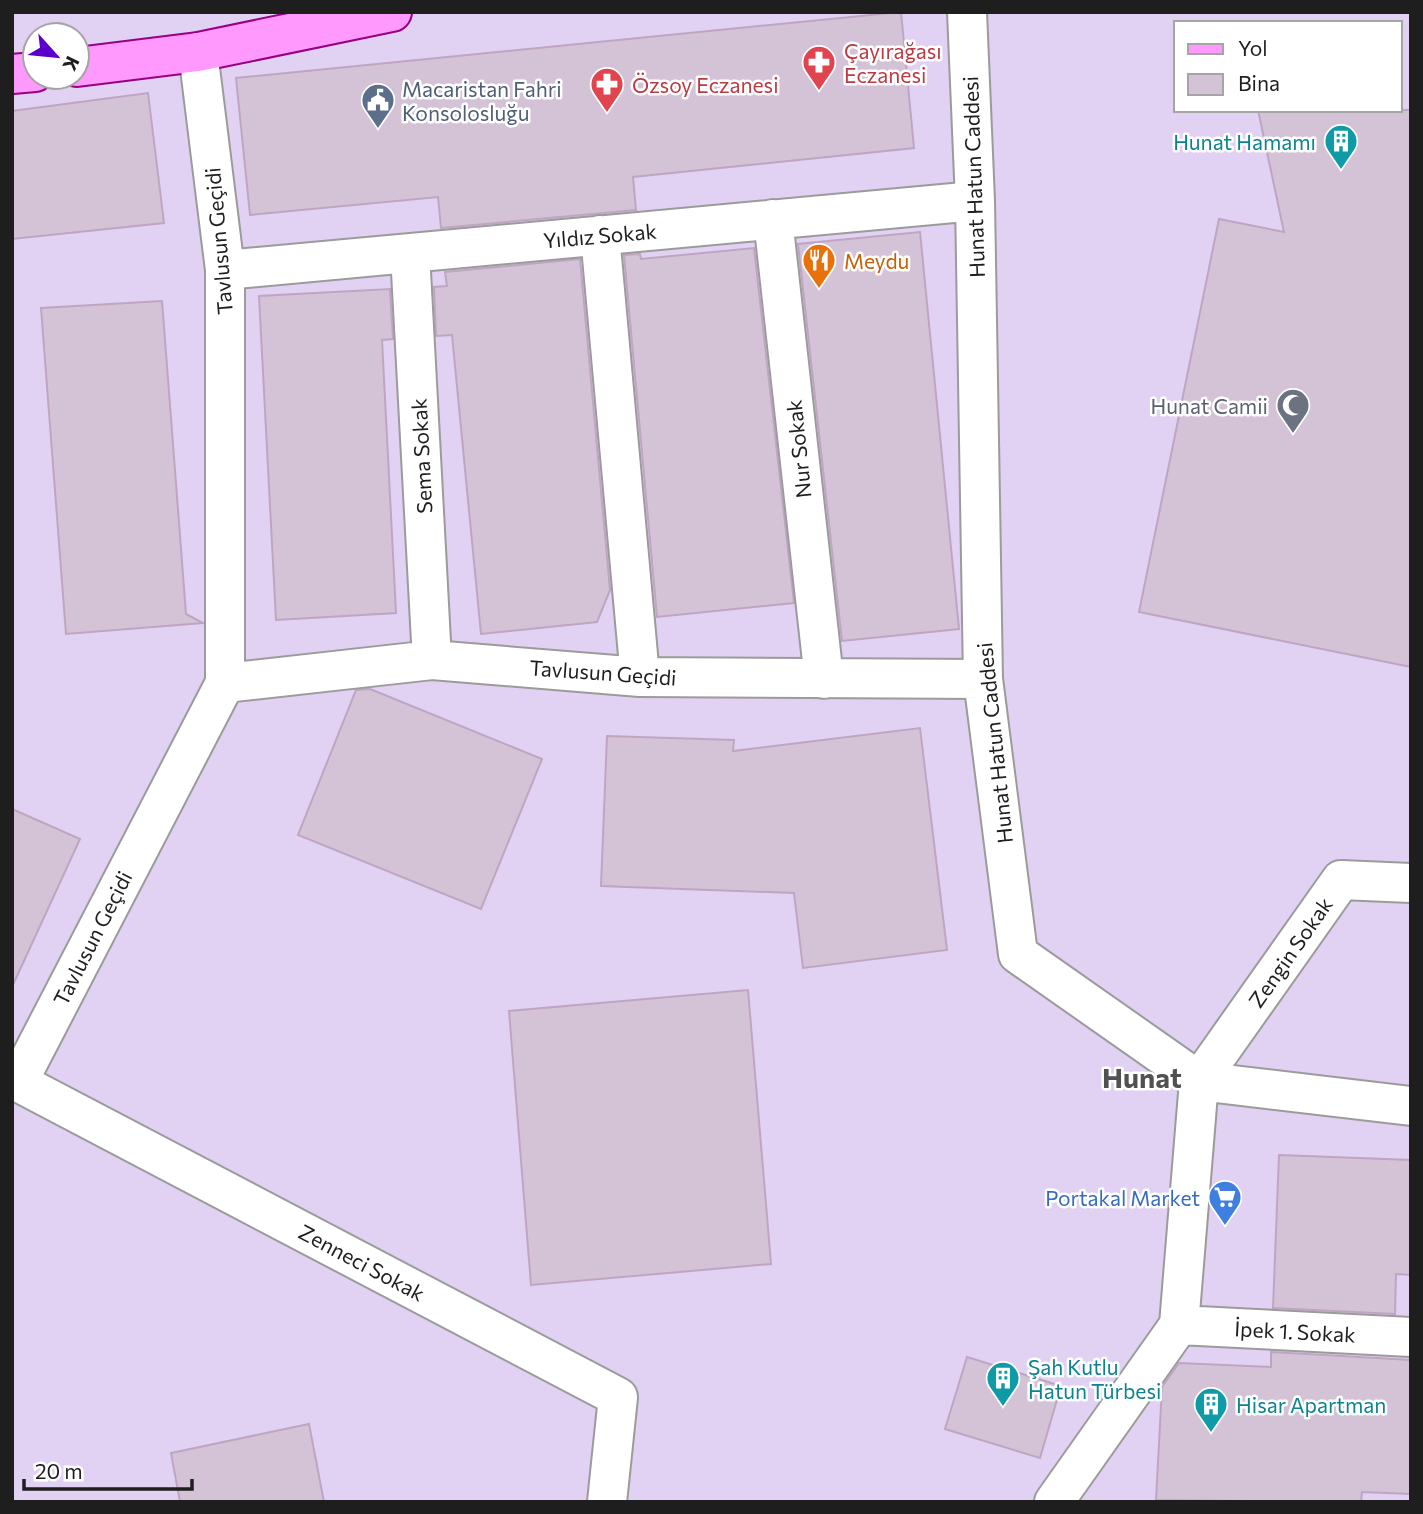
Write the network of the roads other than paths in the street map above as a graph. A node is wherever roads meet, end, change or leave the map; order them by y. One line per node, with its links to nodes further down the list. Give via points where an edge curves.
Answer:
1 (392, 12): 3 (main road)
2 (967, 12): 5 (street, Hunat Hatun Caddesi)
3 (198, 52): 4 (main road); 9 (street, Tavlusun Geçidi)
4 (91, 64)
5 (975, 201): 6 (street, Yıldız Sokak); 13 (street, Hunat Hatun Caddesi)
6 (773, 219): 7 (street, Yıldız Sokak); 12 (street, Nur Sokak)
7 (600, 235): 8 (street, Yıldız Sokak); 11 (street)
8 (410, 253): 9 (street, Yıldız Sokak); 10 (street, Sema Sokak)
9 (225, 270): 14 (street, Tavlusun Geçidi)
10 (432, 660): 11 (street, Tavlusun Geçidi); 14 (street, Tavlusun Geçidi)
11 (640, 677): 12 (street, Tavlusun Geçidi)
12 (824, 679): 13 (street, Tavlusun Geçidi)
13 (983, 679): 17 (street, Hunat Hatun Caddesi, via 1018,954)
14 (225, 682): 16 (street, Tavlusun Geçidi)
15 (1411, 883): 17 (street, Zengin Sokak, via 1340,880)
16 (15, 1080): 21 (street, Zenneci Sokak, via 618,1397)
17 (1199, 1081): 18 (street, Hunat Hatun Caddesi); 19 (street)
18 (1411, 1106)
19 (1179, 1325): 20 (street, İpek 1. Sokak); 22 (street)
20 (1411, 1337)
21 (607, 1502)
22 (1054, 1502)

